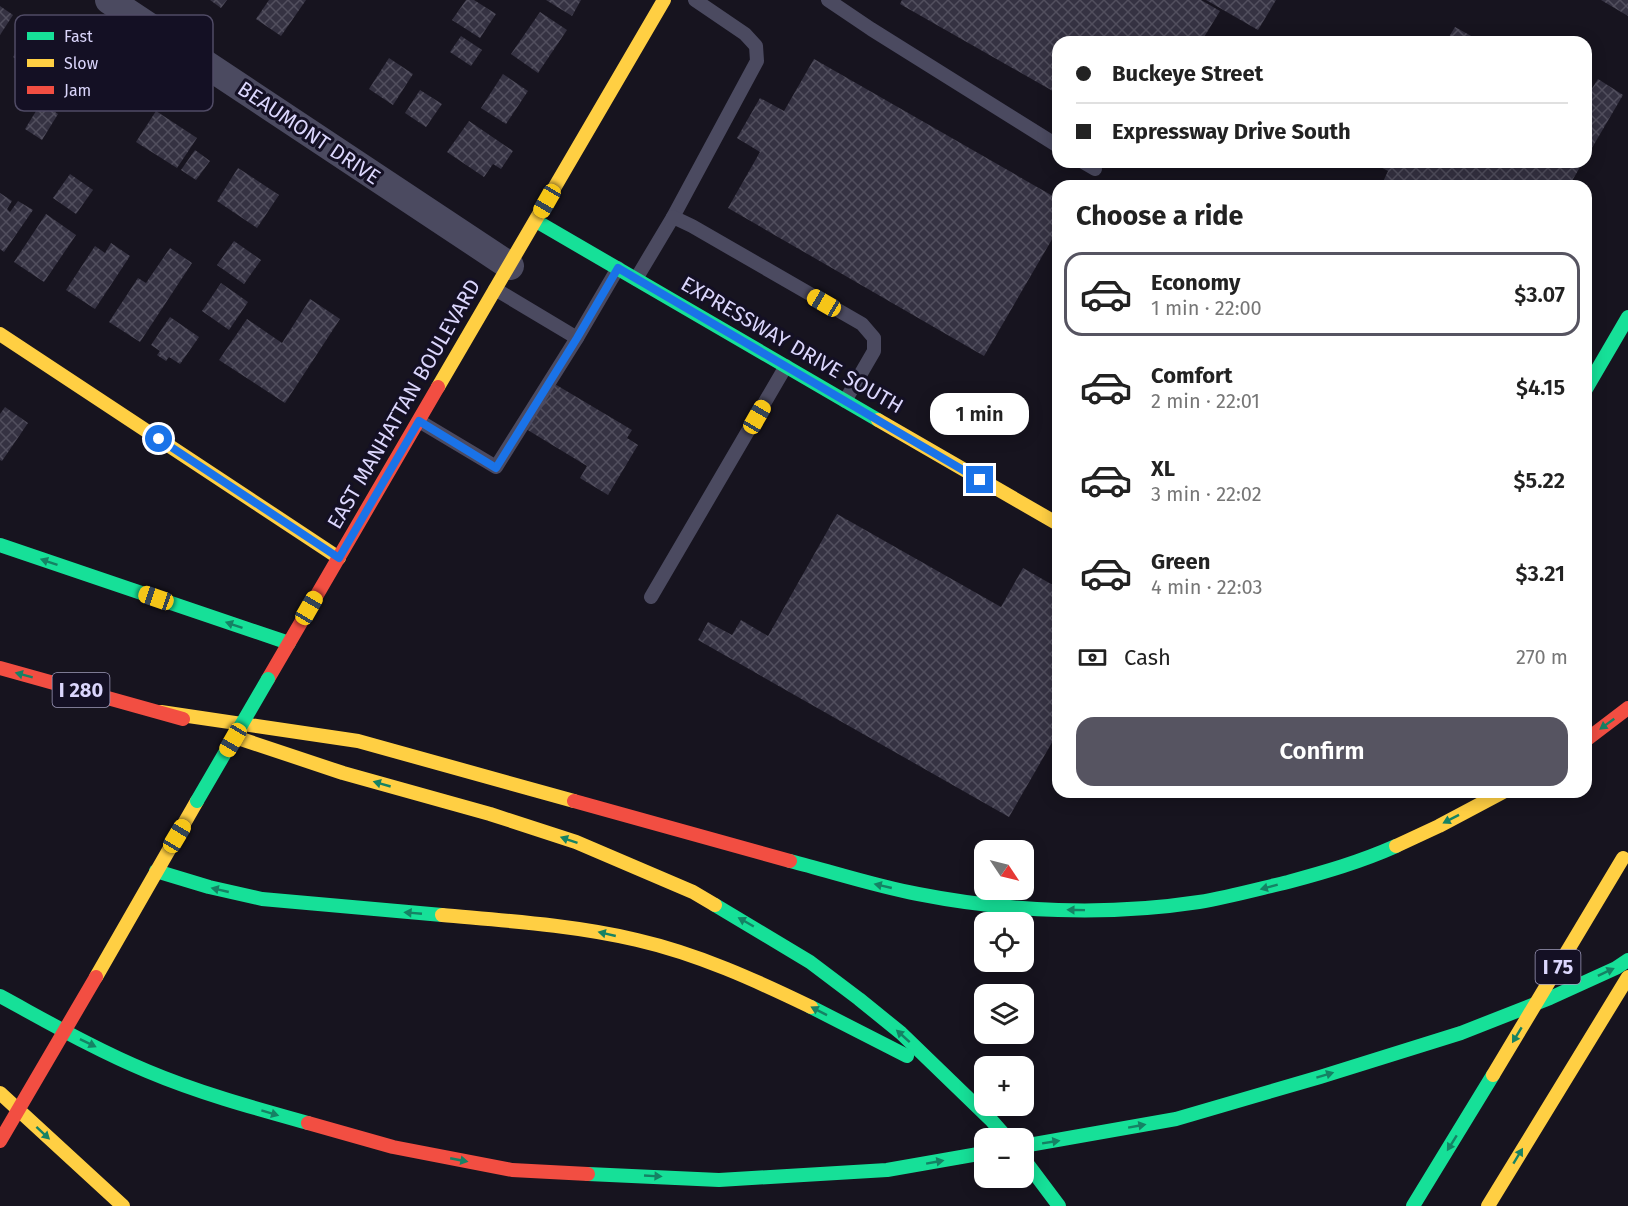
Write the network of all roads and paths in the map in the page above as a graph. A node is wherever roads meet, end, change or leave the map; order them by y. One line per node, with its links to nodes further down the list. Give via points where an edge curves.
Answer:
1 (109, 0): 5 (street, BEAUMONT DRIVE)
2 (664, 0): 9 (main road, EAST MANHATTAN BOULEVARD)
3 (695, 0): 8 (lane, via 745,34 756,46 757,61)
4 (828, 0): 7 (lane)
5 (130, 15)
6 (213, 73): 11 (street, BEAUMONT DRIVE)
7 (1052, 142)
8 (673, 217): 12 (lane); 18 (lane, via 862,324 874,338 874,351)
9 (536, 221): 10 (main road, EXPRESSWAY DRIVE SOUTH); 11 (main road, EAST MANHATTAN BOULEVARD)
10 (618, 268): 12 (main road, EXPRESSWAY DRIVE SOUTH); 15 (lane)
11 (503, 278): 15 (lane); 19 (main road, EAST MANHATTAN BOULEVARD)
12 (636, 279): 16 (main road, EXPRESSWAY DRIVE SOUTH)
13 (1628, 317): 17 (main road)
14 (0, 334): 22 (main road)
15 (577, 338): 19 (lane, via 496,468)
16 (786, 366): 18 (main road, EXPRESSWAY DRIVE SOUTH); 23 (lane)
17 (1592, 379)
18 (845, 401): 20 (main road, EXPRESSWAY DRIVE SOUTH)
19 (419, 421): 22 (main road, EAST MANHATTAN BOULEVARD)
20 (1052, 522)
21 (0, 545): 24 (main road, one-way to 21)
22 (339, 558): 24 (main road, EAST MANHATTAN BOULEVARD)
23 (651, 597)
24 (289, 643): 31 (main road, EAST MANHATTAN BOULEVARD, bridge)
25 (0, 668): 27 (main road, I 280, one-way to 25)
26 (1628, 708): 28 (main road, one-way to 28)
27 (161, 712): 29 (main road, one-way to 27, via 1372,857 1246,893 1173,905 1044,909 926,896 856,879 358,741); 35 (main road, one-way to 27, via 901,1033 810,962 693,892 576,842 343,773)
28 (1592, 735)
29 (1491, 798)
30 (1625, 854): 44 (main road, I 75, one-way to 44, bridge)
31 (156, 871): 35 (main road, one-way to 31, via 810,1006 707,961 664,947 559,926 262,899); 38 (main road, EAST MANHATTAN BOULEVARD, bridge)
32 (1628, 960): 39 (main road, one-way to 32, via 1176,1119 1461,1034 1550,998)
33 (1628, 976): 45 (main road, one-way to 33)
34 (0, 996): 40 (main road, one-way to 40, via 82,1041 220,1098 393,1147 512,1170 718,1180 887,1170)
35 (946, 1076): 37 (main road)
36 (0, 1093): 42 (main road, one-way to 42)
37 (998, 1128)
38 (0, 1141)
39 (1034, 1144)
40 (974, 1155)
41 (1034, 1173): 43 (main road)
42 (123, 1206)
43 (1059, 1206)
44 (1413, 1206)
45 (1488, 1206)

